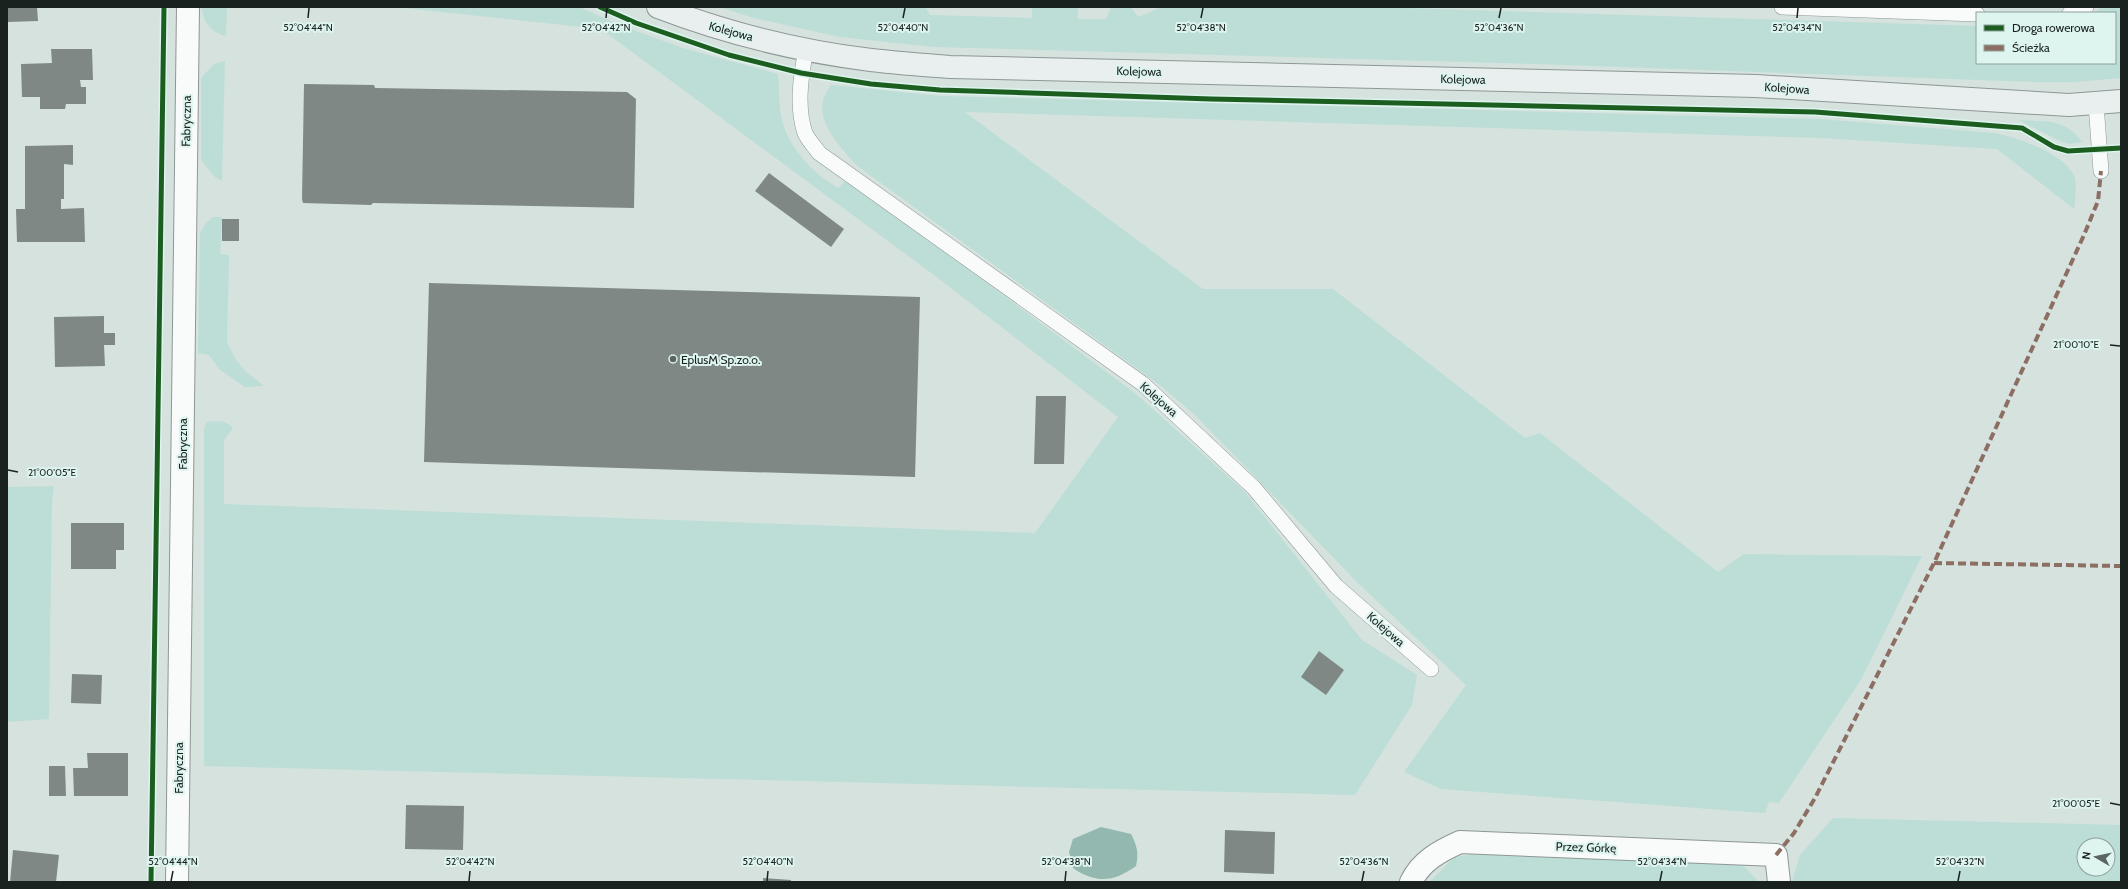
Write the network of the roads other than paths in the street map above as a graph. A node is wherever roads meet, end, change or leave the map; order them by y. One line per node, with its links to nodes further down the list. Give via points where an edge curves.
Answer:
1 (188, 7): 12 (street, Fabryczna)
2 (658, 7): 7 (street, Kolejowa, via 710,25)
3 (1782, 7): 6 (lane)
4 (2086, 7): 5 (lane)
5 (2073, 12)
6 (1976, 14)
7 (806, 49): 9 (street, Kolejowa, via 871,60 950,67 1756,86 2069,105); 11 (lane, Kolejowa, via 801,73 801,114 806,134 819,153 1143,384 1254,488 1336,586)
8 (2121, 101): 9 (street, Kolejowa)
9 (2096, 104): 10 (lane)
10 (2101, 171)
11 (1431, 669)
12 (177, 882)
13 (1411, 882): 14 (street, Przez Górkę, via 1435,854 1460,842 1776,855)
14 (1779, 882)

